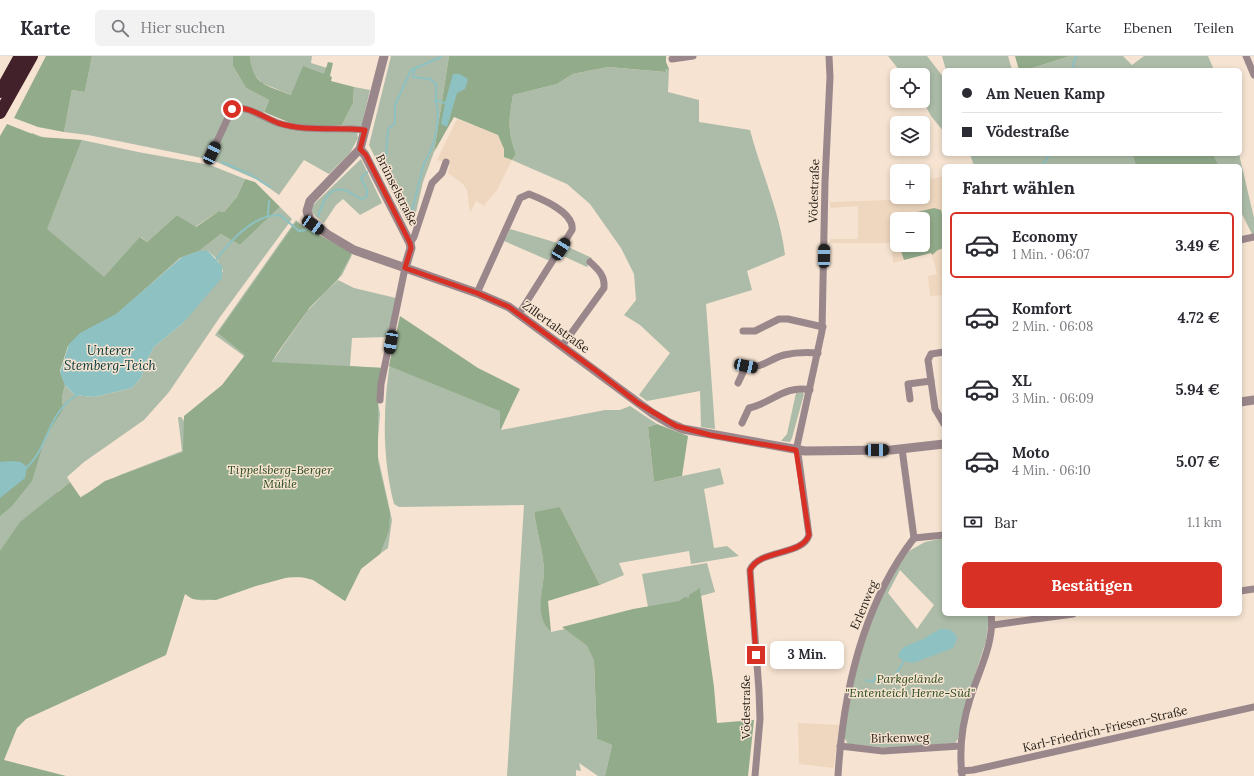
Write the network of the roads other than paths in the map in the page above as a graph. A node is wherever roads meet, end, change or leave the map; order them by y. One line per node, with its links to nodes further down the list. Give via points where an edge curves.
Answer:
1 (20, 56): 9 (highway)
2 (32, 56): 10 (highway)
3 (384, 56): 11 (street)
4 (693, 56): 7 (street)
5 (829, 56): 22 (street, Vödestraße)
6 (1246, 56): 8 (street)
7 (672, 59)
8 (1254, 75)
9 (0, 92)
10 (0, 113)
11 (365, 130): 12 (street); 13 (street, via 296,127 278,123 250,110 236,108 232,109)
12 (360, 149): 17 (street, Brünselstraße, via 366,155); 19 (street, Zillertalstraße, via 310,201 307,211 310,220 313,225 354,250)
13 (208, 161)
14 (446, 162): 17 (street, Brünselstraße, via 442,173 432,183)
15 (1254, 237): 16 (street)
16 (1242, 240)
17 (410, 243): 19 (street, Brünselstraße)
18 (590, 262): 24 (street, via 602,274 604,288)
19 (405, 268): 20 (street, Zillertalstraße); 31 (street)
20 (477, 293): 21 (street, Zillertalstraße, via 496,300); 21 (street, via 520,198 529,194 550,202 572,223 572,230)
21 (519, 314): 24 (street, Zillertalstraße)
22 (823, 327): 23 (street, via 779,319 755,331); 26 (street, Vödestraße)
23 (743, 331)
24 (562, 346): 38 (street, Zillertalstraße, via 643,406 676,426 710,435)
25 (942, 352): 27 (street, via 931,354 928,360)
26 (818, 353): 28 (street, via 796,352 756,368 746,366); 29 (street, Vödestraße)
27 (931, 381): 30 (street, via 908,384); 34 (street, via 935,409)
28 (738, 383)
29 (810, 390): 35 (street, via 791,390 749,408); 38 (street, Vödestraße)
30 (910, 399)
31 (380, 400)
32 (1254, 400): 33 (street)
33 (1242, 402)
34 (942, 421)
35 (742, 423)
36 (942, 444): 37 (street, Zillertalstraße)
37 (902, 449): 38 (street, Zillertalstraße); 40 (street)
38 (796, 450): 50 (street, Vödestraße, via 808,538 801,545 759,560 752,566 749,574 760,719)
39 (942, 535): 40 (street)
40 (914, 538): 47 (street, Erlenweg, via 890,573 866,627 850,683)
41 (1254, 589): 42 (street)
42 (1242, 591)
43 (992, 616): 45 (street)
44 (1060, 616): 45 (street)
45 (993, 626): 48 (street, via 965,713)
46 (1254, 707): 49 (street, Karl-Friedrich-Friesen-Straße)
47 (840, 746): 48 (street, Birkenweg, via 883,751); 51 (street, Erlenweg)
48 (960, 746): 49 (street)
49 (961, 774)
50 (755, 776)
51 (838, 776)

